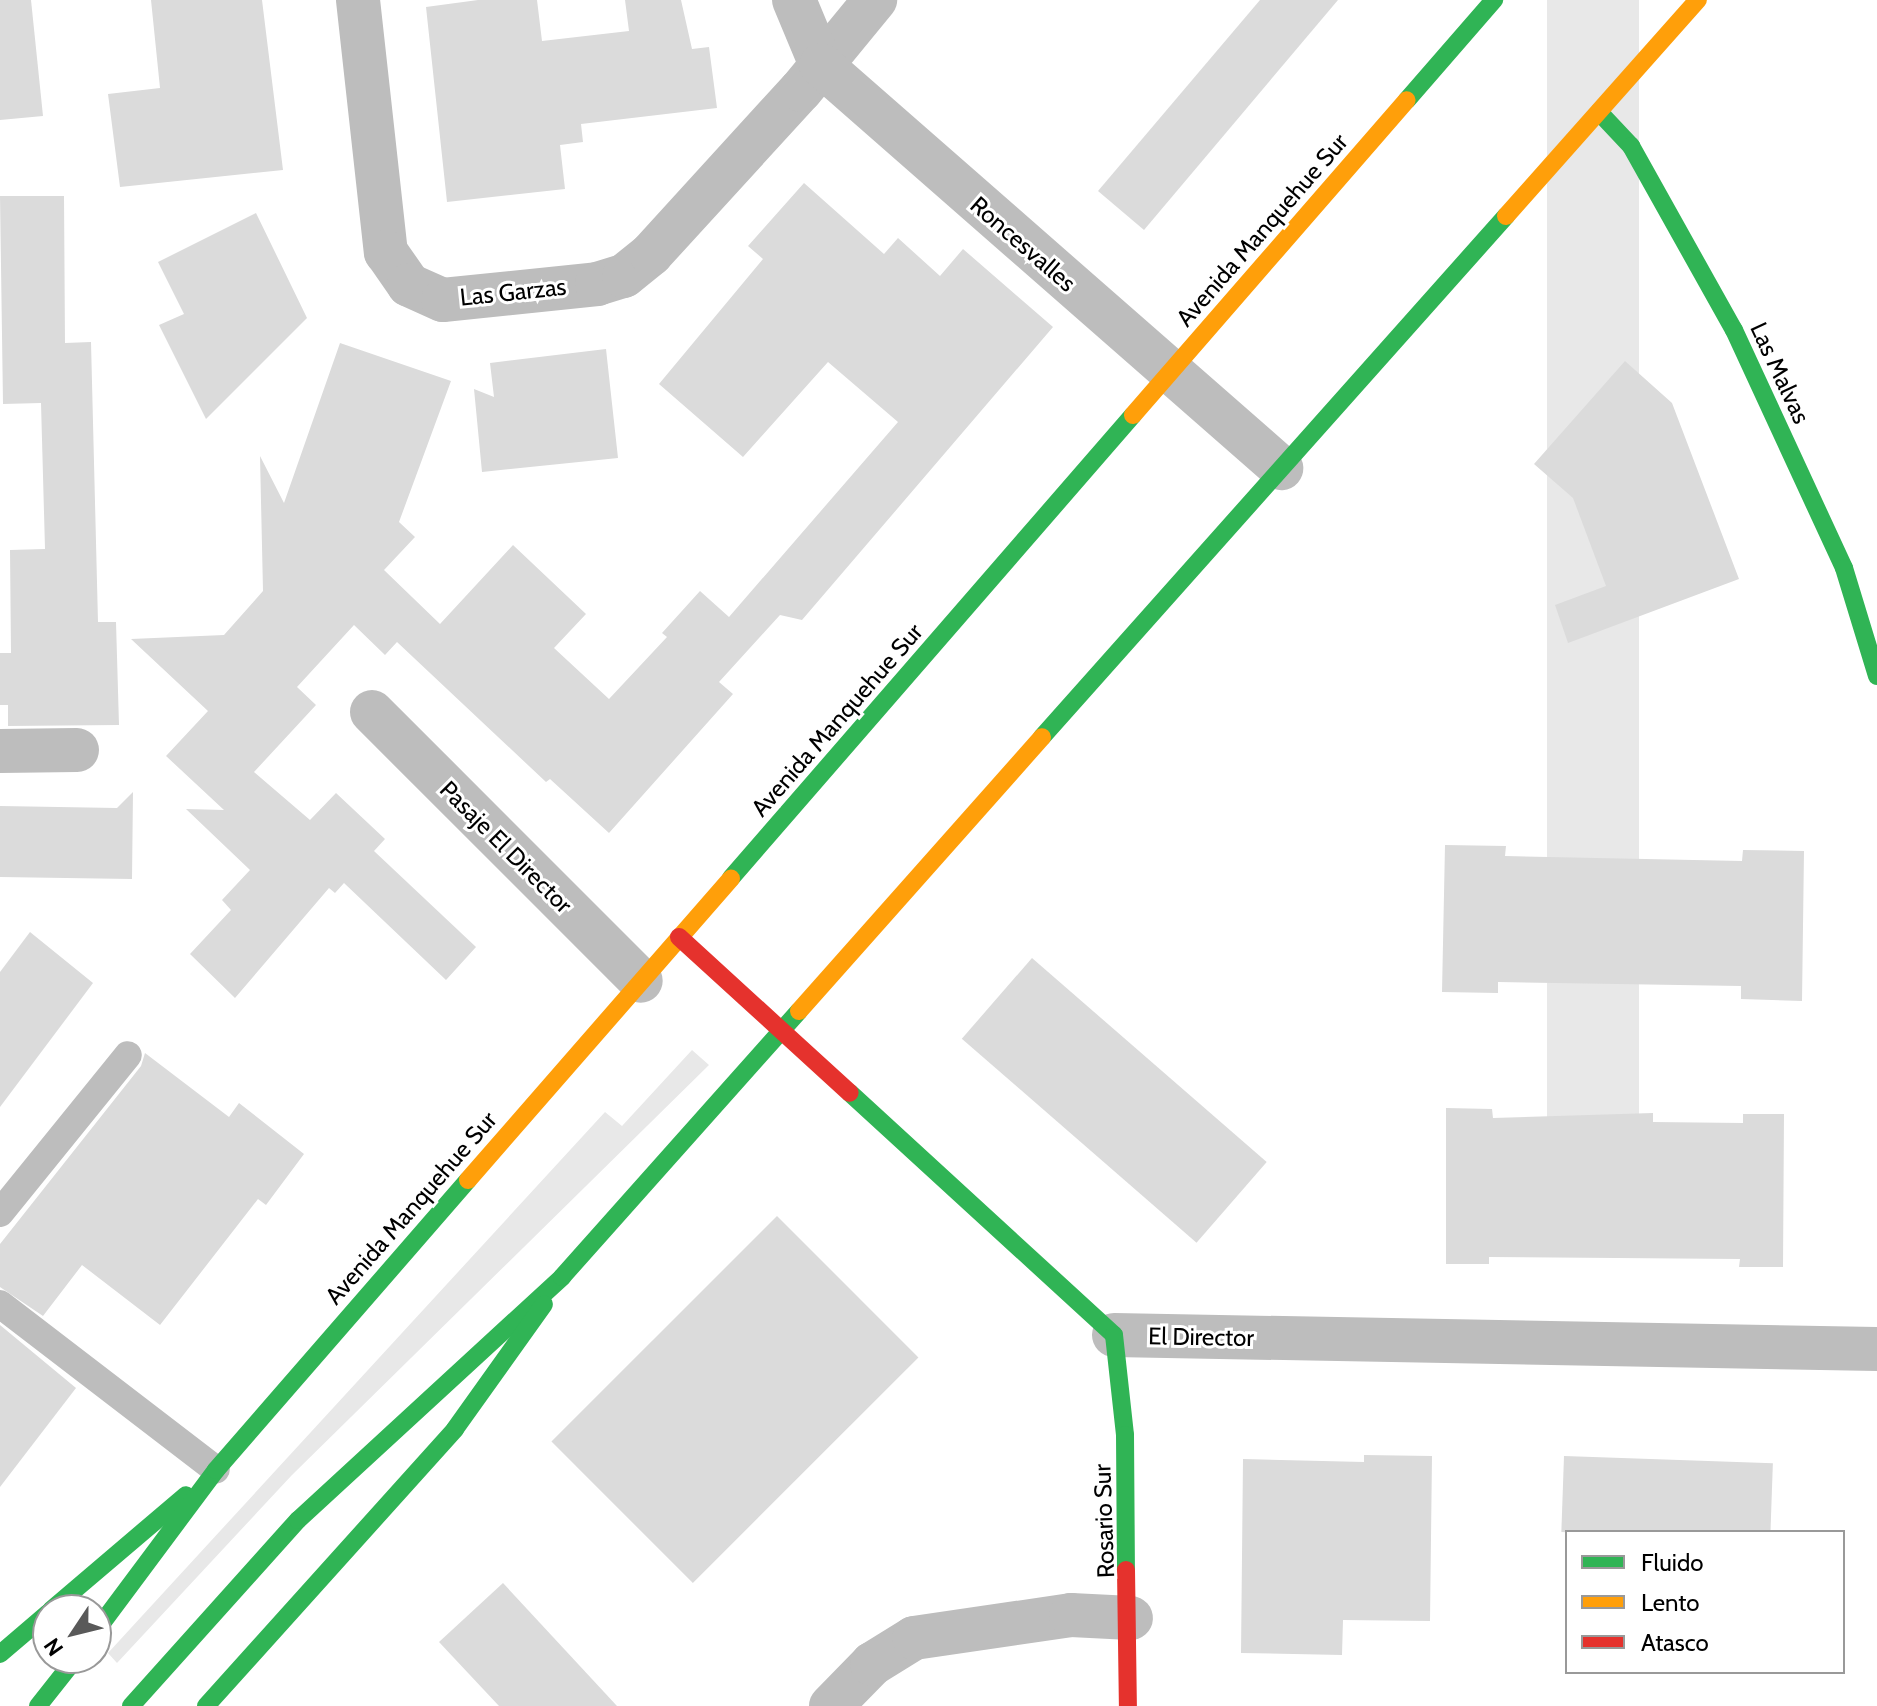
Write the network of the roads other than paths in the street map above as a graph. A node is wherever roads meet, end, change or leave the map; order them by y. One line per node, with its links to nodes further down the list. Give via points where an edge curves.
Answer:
1 (358, 0): 6 (street, Las Garzas, via 386,252 409,285 443,300 597,284 624,276 651,254)
2 (794, 0): 6 (street, Roncesvalles)
3 (875, 0): 6 (street, Las Garzas)
4 (1494, 0): 8 (main road, Avenida Manquehue Sur)
5 (1698, 0): 7 (main road)
6 (821, 65): 8 (street, Roncesvalles)
7 (1599, 112): 9 (main road); 10 (main road, Las Malvas, via 1631,146 1734,330 1844,568)
8 (1169, 373): 9 (street, Roncesvalles); 14 (main road, Avenida Manquehue Sur)
9 (1281, 468): 16 (main road)
10 (1877, 676)
11 (372, 712): 15 (street, Pasaje El Director)
12 (77, 750): 13 (street)
13 (0, 751)
14 (679, 937): 15 (main road, Avenida Manquehue Sur); 16 (main road, El Director)
15 (641, 981): 23 (main road, Avenida Manquehue Sur)
16 (780, 1031): 19 (main road); 21 (main road, El Director)
17 (128, 1055): 18 (lane)
18 (0, 1213)
19 (562, 1277): 31 (main road, via 308,1510); 32 (main road, via 455,1429)
20 (0, 1304): 23 (lane)
21 (1114, 1335): 22 (street, El Director); 26 (main road, Rosario Sur, via 1125,1435)
22 (1877, 1349)
23 (216, 1470): 24 (main road, Avenida Manquehue Sur); 25 (main road, Avenida Manquehue Sur)
24 (70, 1594)
25 (112, 1610)
26 (1131, 1618): 33 (street, via 1071,1615 914,1638 872,1664); 34 (main road, Rosario Sur)
27 (32, 1626): 28 (main road, Avenida Manquehue Sur)
28 (0, 1654)
29 (63, 1674): 30 (main road)
30 (38, 1706)
31 (131, 1706)
32 (206, 1706)
33 (831, 1706)
34 (1128, 1706)

